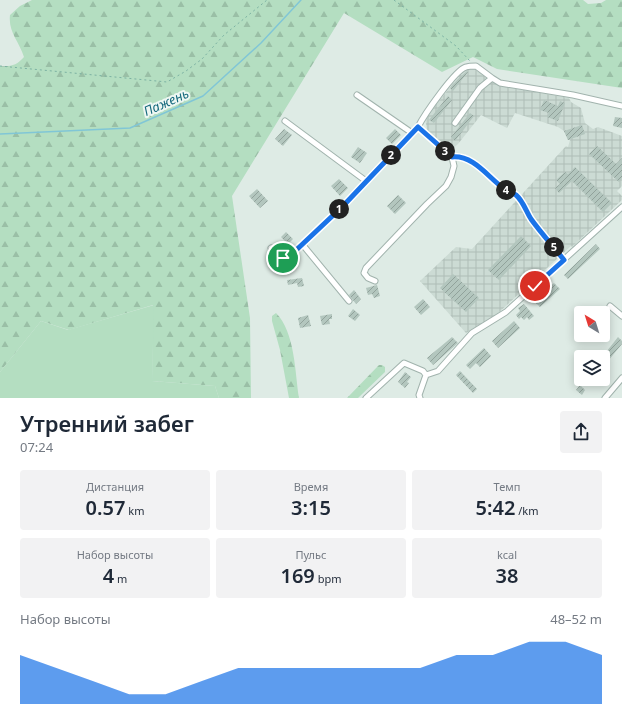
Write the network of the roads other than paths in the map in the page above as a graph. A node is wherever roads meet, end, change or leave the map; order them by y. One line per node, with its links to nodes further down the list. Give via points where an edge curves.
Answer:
1 (492, 78): 3 (street, via 500,84 574,95); 5 (street, via 480,88); 6 (street, via 476,66 466,67 456,75)
2 (357, 95): 7 (street)
3 (622, 106)
4 (285, 121): 9 (street)
5 (455, 123)
6 (418, 127): 7 (street); 8 (street)
7 (412, 133): 9 (street)
8 (452, 157): 13 (street, via 468,160 516,196); 14 (street, via 453,171 446,186 366,268 364,273)
9 (366, 181): 11 (street)
10 (622, 207): 13 (street)
11 (302, 244): 12 (street, via 292,254 283,258 277,256); 15 (street)
12 (271, 248)
13 (564, 260): 18 (street, via 506,312 472,333 438,371)
14 (375, 281)
15 (349, 301)
16 (610, 306): 17 (street)
17 (622, 316)
18 (426, 375): 20 (street, via 423,371 404,363); 21 (street)
19 (622, 378): 22 (street)
20 (366, 398)
21 (420, 398)
22 (605, 398)

